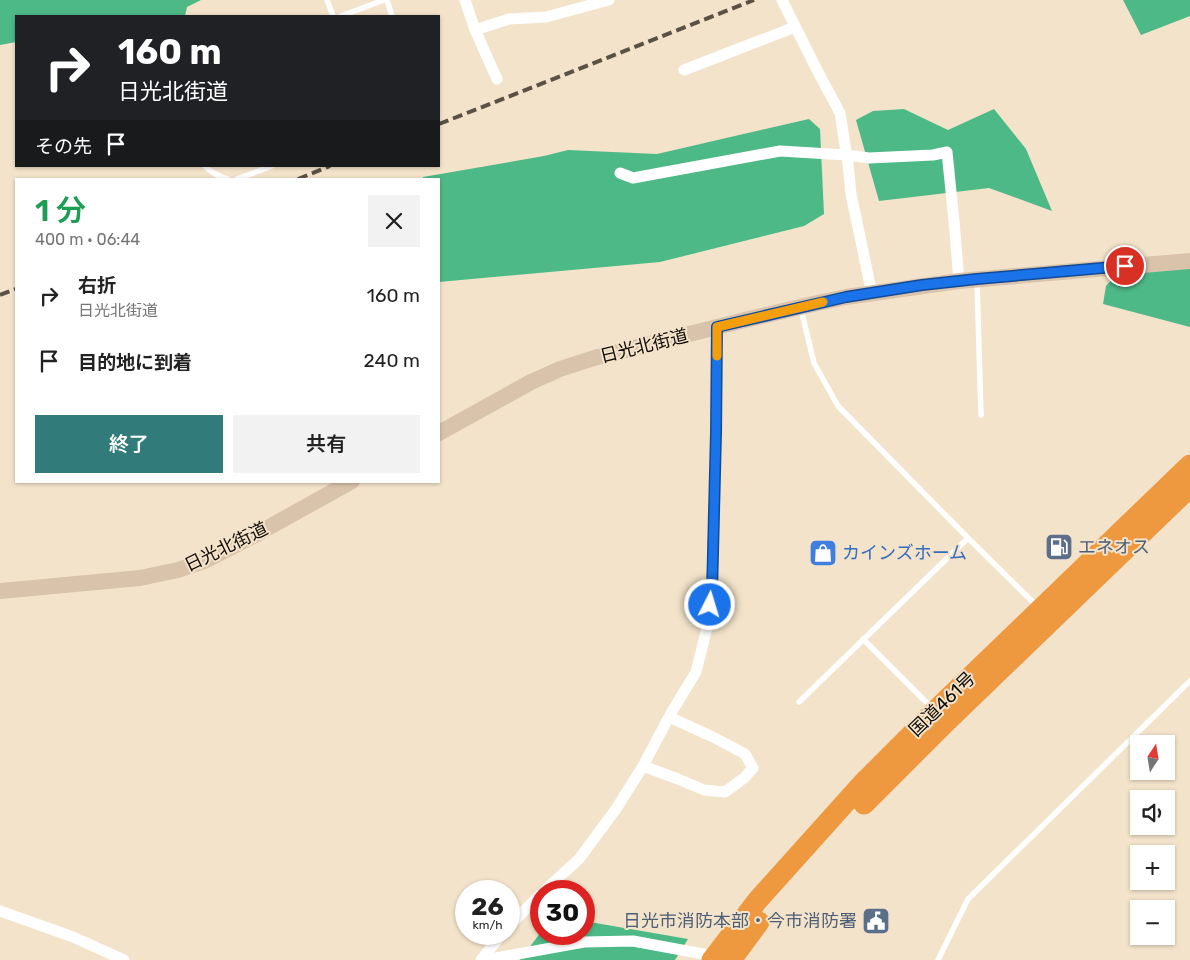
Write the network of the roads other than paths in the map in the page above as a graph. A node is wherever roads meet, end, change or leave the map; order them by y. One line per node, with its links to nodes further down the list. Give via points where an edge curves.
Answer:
1 (327, 0): 7 (lane)
2 (386, 0): 6 (lane); 8 (lane)
3 (465, 0): 10 (street)
4 (609, 0): 10 (street, via 546,17 509,19)
5 (782, 0): 9 (street)
6 (354, 14)
7 (333, 15)
8 (392, 15)
9 (795, 27): 11 (street); 13 (street, via 840,113)
10 (475, 30): 12 (street)
11 (684, 70)
12 (497, 79)
13 (847, 155): 16 (street, via 780,151 633,178); 21 (street, via 869,158 947,152); 22 (street, via 851,194)
14 (206, 167): 17 (lane)
15 (262, 168): 18 (lane)
16 (620, 173)
17 (224, 178)
18 (238, 178)
19 (1190, 260): 20 (street, 日光北街道)
20 (977, 279): 21 (street, 日光北街道); 25 (lane)
21 (959, 281): 22 (street, 日光北街道)
22 (872, 294): 23 (street, 日光北街道)
23 (800, 307): 24 (street, 日光北街道); 30 (lane, via 814,363 838,406)
24 (717, 327): 26 (street, 日光北街道, via 560,369); 37 (street, via 712,591 696,672)
25 (981, 415)
26 (440, 432)
27 (1190, 465): 32 (highway, 国道461号)
28 (348, 483): 31 (street, 日光北街道, via 255,535 204,561 178,570 140,578)
29 (1190, 487): 44 (highway, 国道461号, via 875,792)
30 (968, 538): 32 (lane); 33 (lane)
31 (0, 591)
32 (1040, 609): 36 (highway, 国道461号)
33 (863, 639): 35 (lane); 36 (lane)
34 (1190, 681): 48 (lane, via 968,899)
35 (799, 702)
36 (935, 711): 44 (highway, 国道461号, via 863,783 757,901)
37 (669, 717): 38 (street); 38 (street, via 745,754 753,768 725,792 704,790)
38 (644, 766): 39 (street, via 579,859)
39 (556, 880)
40 (530, 905): 42 (street)
41 (0, 911): 45 (street, via 73,937)
42 (520, 915)
43 (493, 945): 46 (street)
44 (724, 959): 47 (street, via 633,941 584,942)
45 (124, 960)
46 (481, 960)
47 (485, 960)
48 (938, 960)

